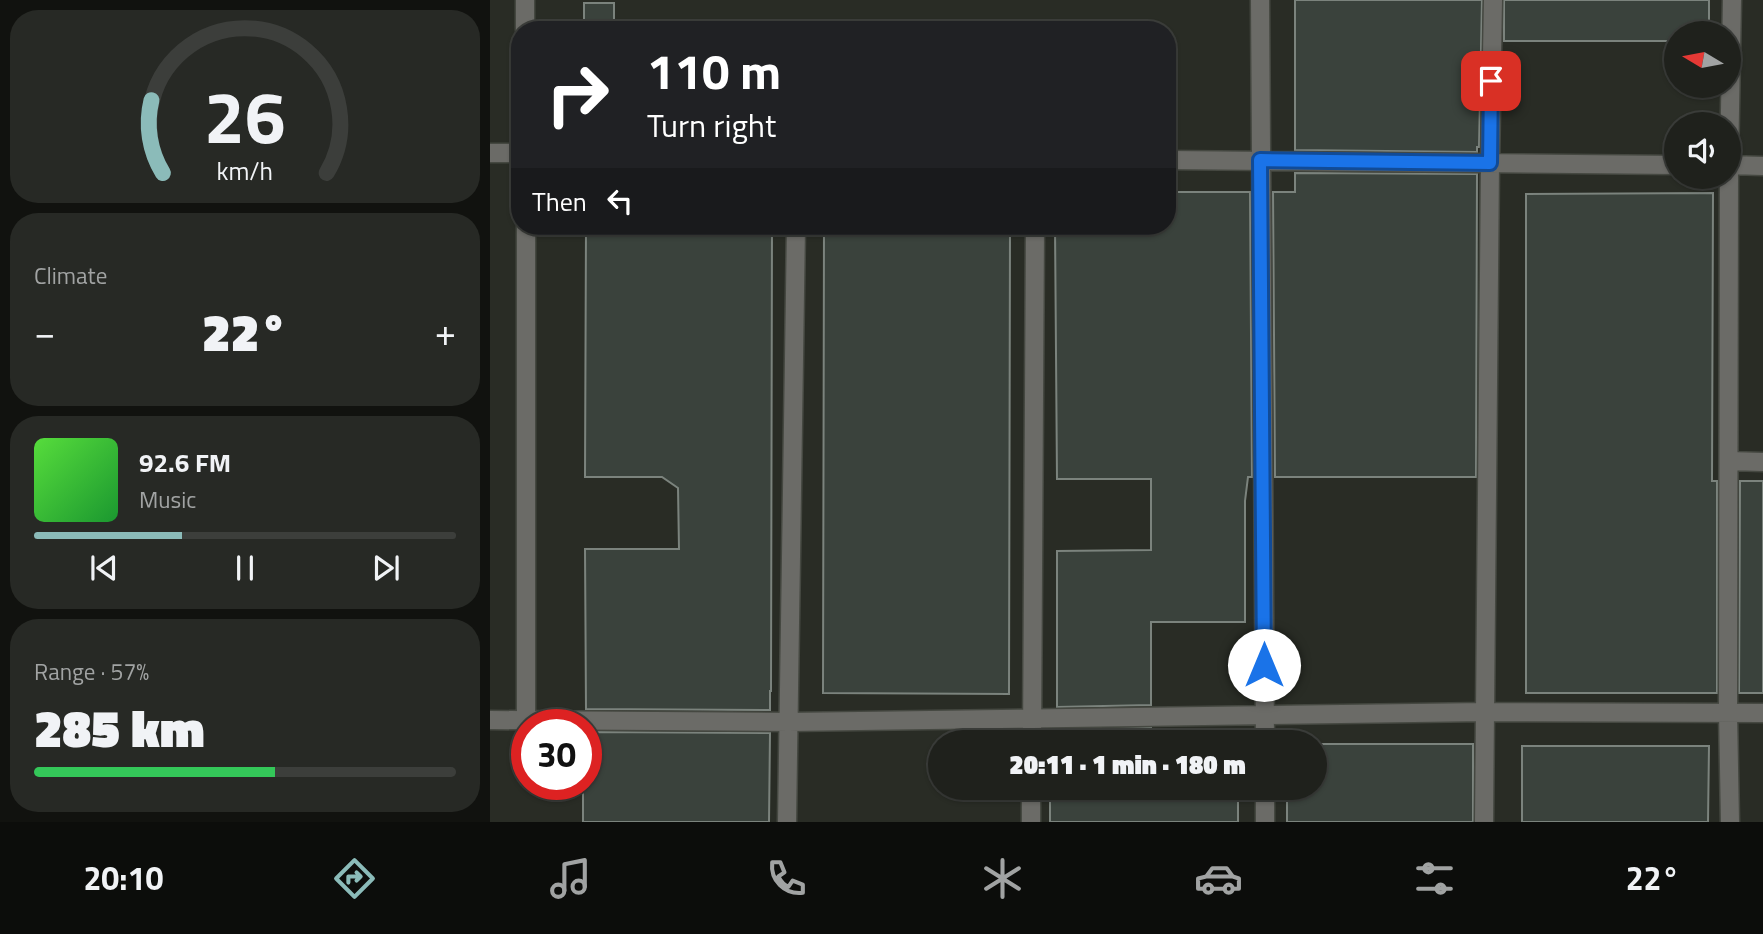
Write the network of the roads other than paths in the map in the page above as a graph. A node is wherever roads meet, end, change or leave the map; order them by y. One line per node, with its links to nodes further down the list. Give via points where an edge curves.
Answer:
1 (525, 0): 5 (street)
2 (1260, 0): 10 (street)
3 (1493, 0): 11 (street)
4 (1732, 0): 6 (street)
5 (525, 21)
6 (1730, 112)
7 (490, 153): 8 (street)
8 (511, 153)
9 (1176, 160): 10 (street)
10 (1260, 160): 11 (street); 25 (street)
11 (1490, 163): 12 (street); 22 (street)
12 (1664, 165)
13 (1741, 165): 14 (street)
14 (1763, 166)
15 (1729, 189): 19 (street)
16 (526, 235): 21 (street)
17 (796, 235): 30 (street)
18 (1035, 235): 26 (street)
19 (1728, 461): 20 (street); 23 (street)
20 (1763, 462)
21 (526, 709)
22 (1485, 712): 23 (street); 25 (street); 38 (street)
23 (1728, 713): 24 (street); 39 (street)
24 (1763, 713)
25 (1265, 715): 26 (street); 32 (street)
26 (1032, 719): 30 (street); 31 (street)
27 (490, 720): 28 (street)
28 (511, 720)
29 (602, 721): 30 (street)
30 (789, 722): 35 (street)
31 (1032, 730)
32 (1265, 730)
33 (1031, 800): 36 (street)
34 (1265, 800): 37 (street)
35 (787, 822)
36 (1031, 822)
37 (1265, 822)
38 (1484, 822)
39 (1730, 822)

